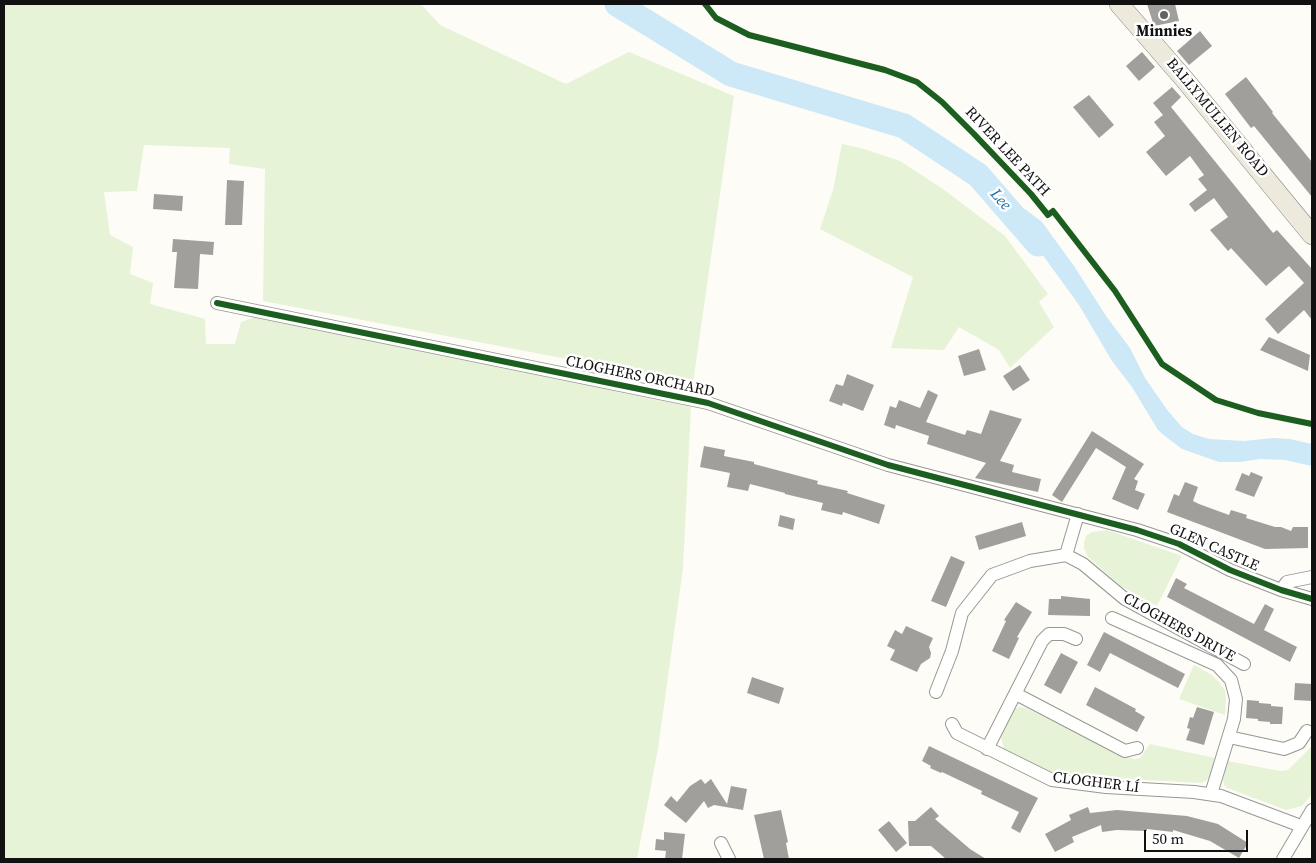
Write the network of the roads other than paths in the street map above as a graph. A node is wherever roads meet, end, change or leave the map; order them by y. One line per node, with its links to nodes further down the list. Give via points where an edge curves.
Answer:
1 (1119, 4): 2 (main road, BALLYMULLEN ROAD)
2 (1312, 235)
3 (217, 304): 4 (street, CLOGHERS ORCHARD, via 708,403 888,465)
4 (1078, 514): 5 (street); 7 (street, GLEN CASTLE, via 1179,544 1230,570)
5 (1066, 554): 11 (street, CLOGHERS DRIVE, via 1084,564 1125,600); 12 (street, via 1030,561 992,575 962,613)
6 (1312, 576): 7 (street, via 1287,582)
7 (1281, 590): 8 (street, GLEN CASTLE)
8 (1312, 599)
9 (1112, 618): 16 (street, via 1217,665 1231,680 1236,699)
10 (1076, 638): 13 (street, via 1049,634 1042,641)
11 (1244, 664)
12 (936, 692)
13 (1016, 694): 17 (street, via 1125,751); 18 (street)
14 (952, 724): 18 (street, CLOGHER LÍ, via 957,733)
15 (1307, 731): 16 (street, via 1300,743 1284,749)
16 (1228, 737): 19 (street)
17 (1137, 748)
18 (987, 749): 19 (street, CLOGHER LÍ, via 1052,780)
19 (1212, 794): 21 (street, CLOGHER LÍ)
20 (1312, 810): 21 (street)
21 (1301, 826): 24 (street)
22 (721, 843): 23 (street)
23 (730, 859)
24 (1283, 859)

